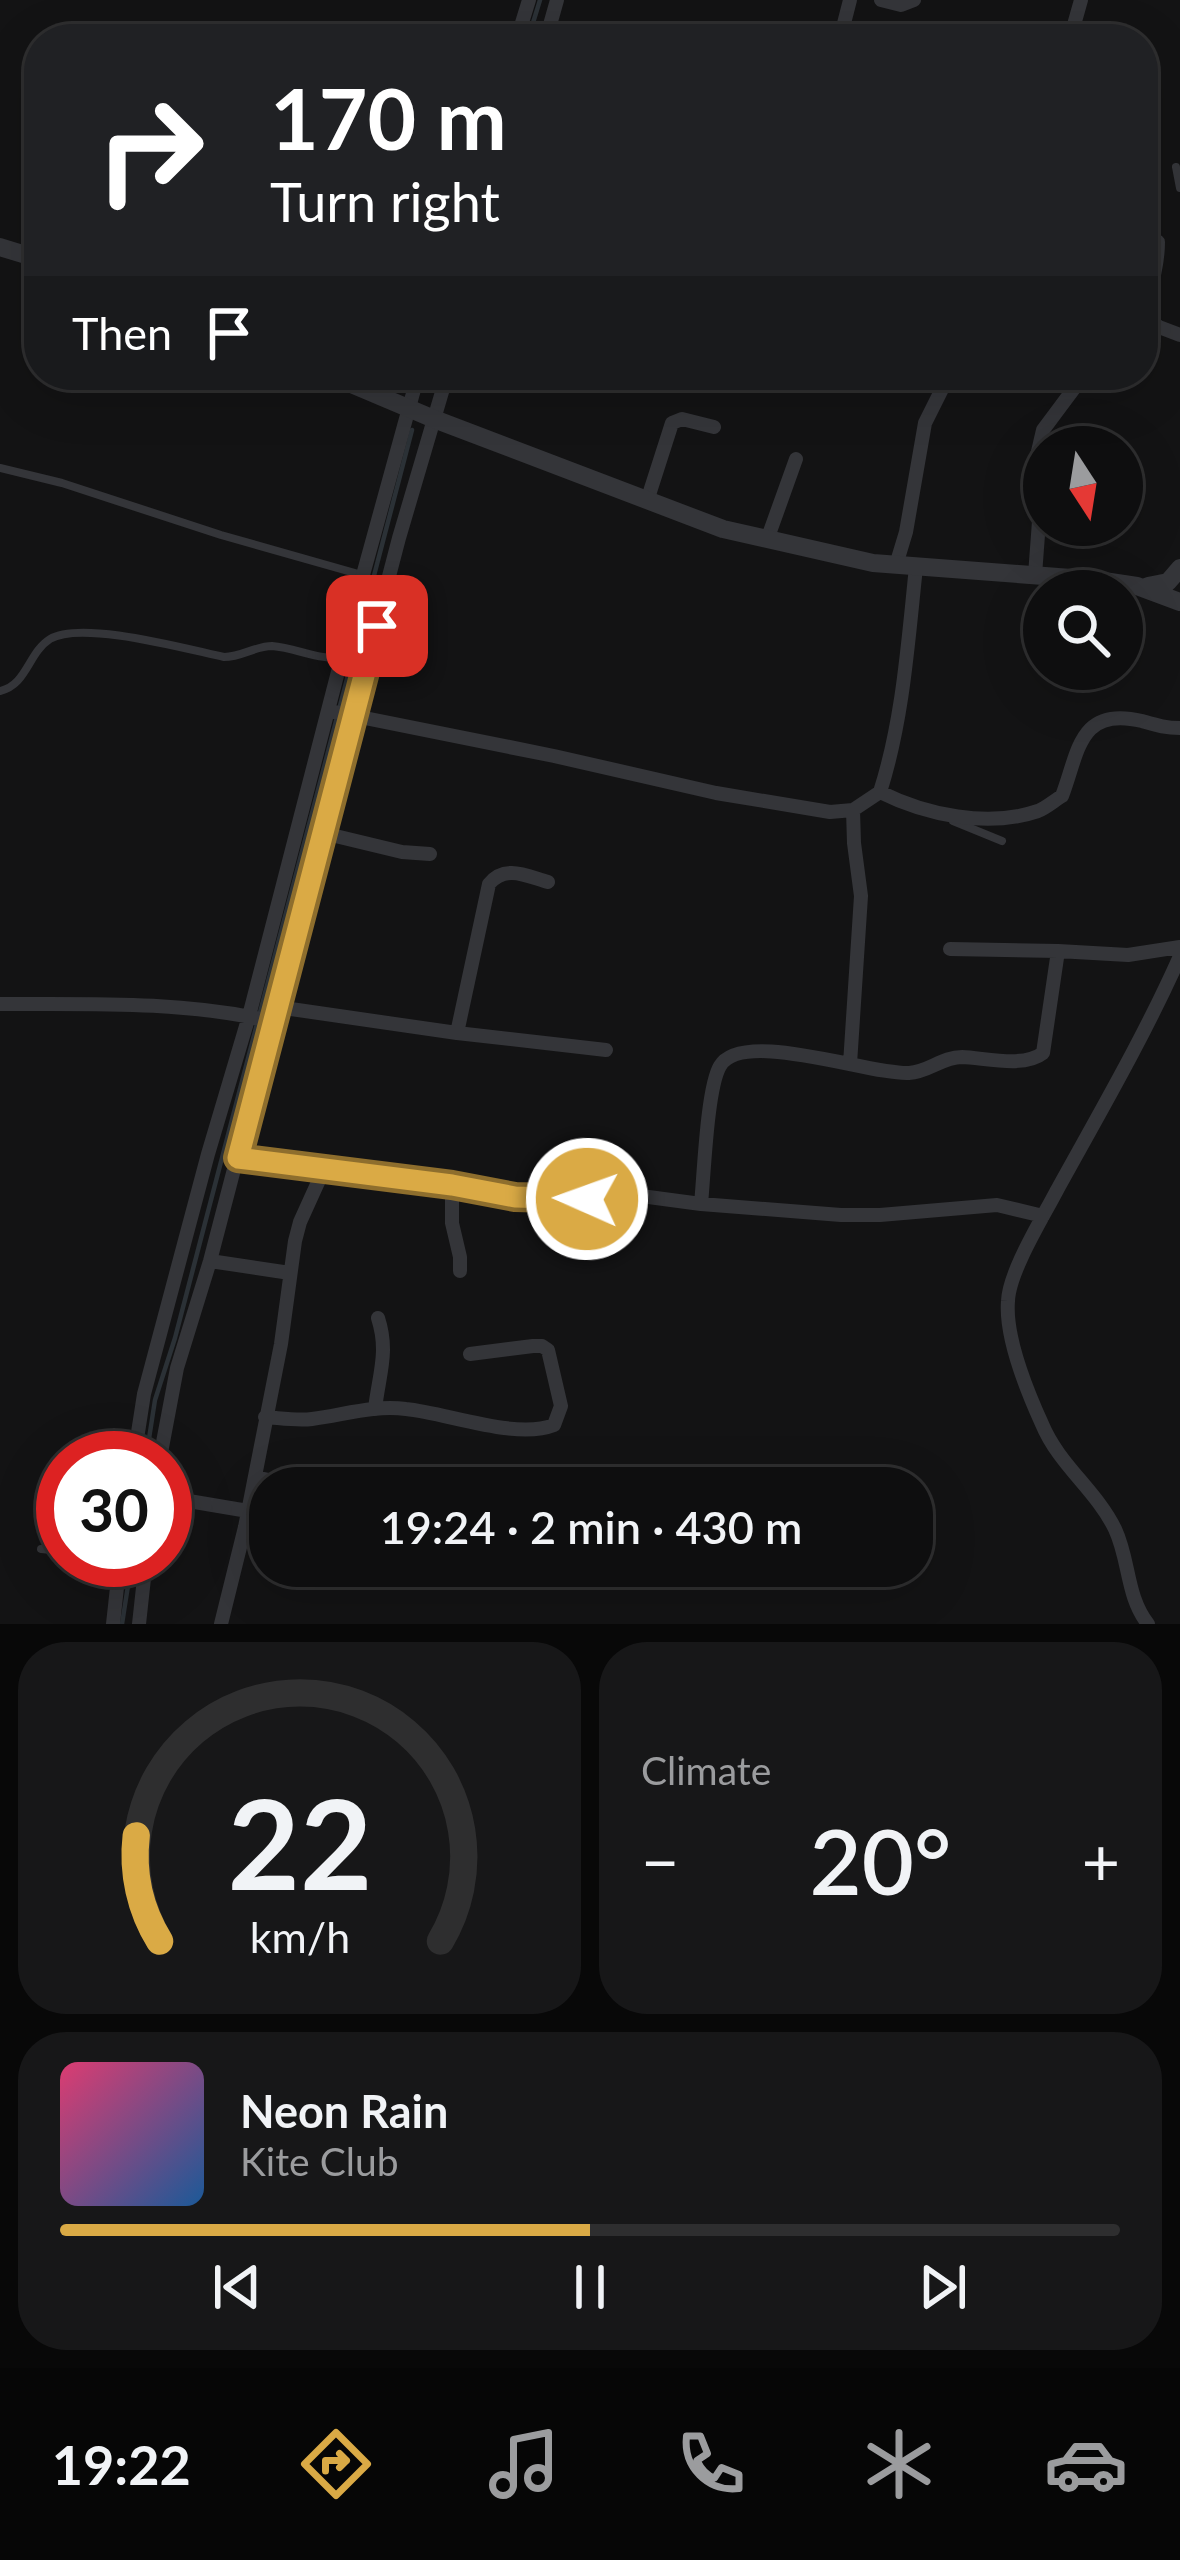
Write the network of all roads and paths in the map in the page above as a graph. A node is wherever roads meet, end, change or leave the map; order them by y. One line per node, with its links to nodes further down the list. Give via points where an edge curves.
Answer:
1 (881, 0): 2 (street)
2 (914, 0)
3 (1176, 167): 4 (lane)
4 (1180, 188)
5 (364, 390): 10 (street)
6 (414, 390): 10 (street)
7 (443, 390): 11 (street)
8 (942, 390): 17 (street, via 925,423 906,532)
9 (1072, 390): 19 (street, via 1043,430 1036,460)
10 (408, 409): 11 (street); 21 (street)
11 (434, 419): 15 (street); 29 (street)
12 (715, 427): 15 (street, via 672,423)
13 (796, 459): 16 (street)
14 (0, 467): 21 (lane)
15 (647, 501): 16 (street)
16 (767, 540): 17 (street)
17 (912, 567): 20 (street); 23 (street); 31 (street, via 904,678)
18 (1180, 568): 24 (street, via 1168,582)
19 (1035, 570)
20 (1023, 574)
21 (363, 575): 27 (street)
22 (1180, 579): 26 (street)
23 (1023, 584)
24 (1143, 589)
25 (1143, 596): 26 (street)
26 (1176, 607)
27 (343, 658): 28 (lane, via 268,646 224,656 77,631 52,638 16,684); 29 (street)
28 (0, 691)
29 (342, 713): 32 (street, via 716,793); 34 (street); 42 (street)
30 (1180, 728): 33 (street, via 1101,719 1073,757 1065,790 1038,811)
31 (880, 792): 32 (street); 33 (street)
32 (853, 810): 45 (street, via 861,896)
33 (940, 815): 35 (lane)
34 (323, 833): 36 (street); 42 (street)
35 (1001, 842)
36 (430, 854)
37 (548, 882): 43 (street, via 511,872 489,884)
38 (950, 949): 39 (street)
39 (1058, 951): 40 (street); 45 (street, via 1039,1058 954,1057 910,1073)
40 (1180, 952): 50 (street)
41 (0, 1004): 42 (street)
42 (265, 1017): 43 (street); 46 (street); 57 (street, via 208,1154)
43 (458, 1033): 44 (street)
44 (606, 1050)
45 (850, 1064): 49 (street, via 787,1051 729,1056 712,1095)
46 (238, 1158): 47 (street); 51 (street)
47 (324, 1169): 48 (street); 53 (street, via 300,1222)
48 (452, 1185): 49 (street, via 515,1197); 52 (street)
49 (701, 1204): 50 (street, via 841,1215 997,1205)
50 (1043, 1216): 68 (street, via 1008,1295 1018,1359 1055,1452 1115,1529)
51 (210, 1261): 53 (street); 56 (street)
52 (460, 1271)
53 (290, 1273): 59 (street)
54 (378, 1318): 58 (street, via 385,1354)
55 (470, 1354): 58 (street, via 548,1350 561,1406 554,1425 541,1430)
56 (174, 1371): 57 (street); 61 (street)
57 (144, 1394): 60 (street)
58 (376, 1409): 59 (street, via 307,1420)
59 (265, 1417): 62 (street)
60 (138, 1431)
61 (164, 1431)
62 (257, 1467)
63 (192, 1502): 65 (street)
64 (249, 1506): 65 (street)
65 (248, 1511): 71 (street)
66 (117, 1587): 69 (street)
67 (143, 1587): 70 (street)
68 (1144, 1623)
69 (113, 1624)
70 (139, 1624)
71 (221, 1624)

